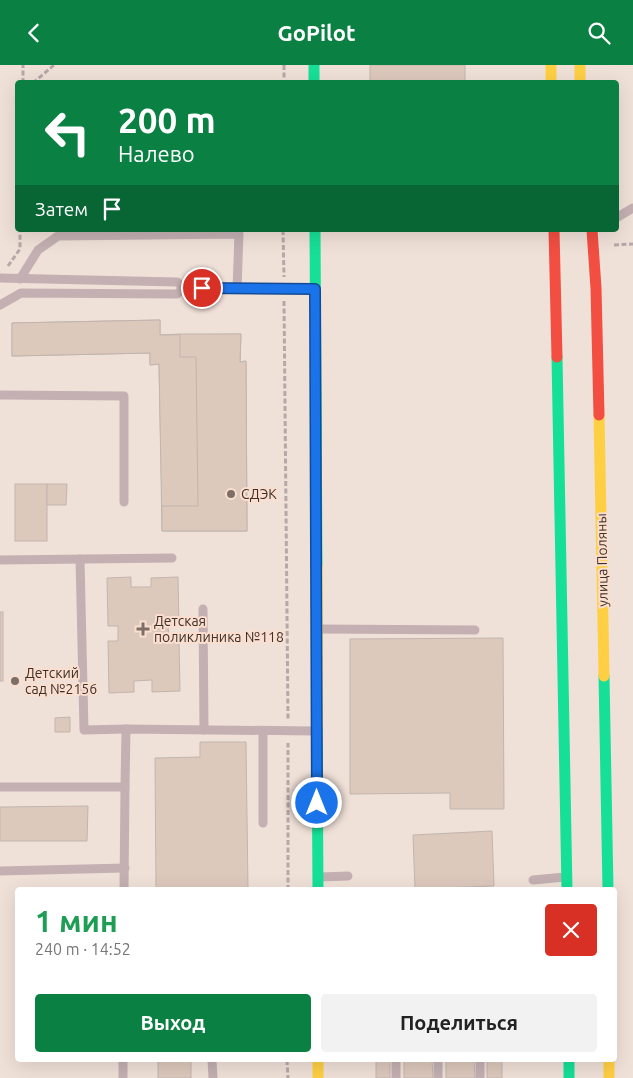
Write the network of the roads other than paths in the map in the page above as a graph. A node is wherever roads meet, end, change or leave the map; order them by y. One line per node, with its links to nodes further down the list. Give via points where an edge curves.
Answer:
1 (314, 65): 4 (main road)
2 (551, 65): 5 (main road)
3 (580, 65): 6 (main road)
4 (314, 80)
5 (551, 80)
6 (580, 80)
7 (633, 208): 8 (lane)
8 (619, 216)
9 (239, 232): 14 (lane, via 58,236 38,250); 16 (lane)
10 (315, 232): 17 (main road)
11 (554, 232): 38 (main road)
12 (595, 237): 43 (main road, улица Поляны)
13 (2, 274): 14 (lane)
14 (20, 279): 15 (lane, via 177,282)
15 (184, 288): 16 (lane); 18 (lane, via 177,294 22,293)
16 (237, 289): 17 (lane)
17 (315, 289): 25 (main road)
18 (0, 305)
19 (0, 395): 20 (lane, via 124,397)
20 (124, 502)
21 (172, 558): 22 (lane)
22 (80, 559): 23 (lane); 27 (lane, via 84,730)
23 (0, 560)
24 (203, 609): 28 (lane)
25 (316, 629): 26 (lane); 30 (main road)
26 (475, 631)
27 (126, 729): 28 (lane); 32 (lane)
28 (204, 730): 29 (lane)
29 (263, 731): 30 (lane); 33 (lane)
30 (316, 731): 37 (main road)
31 (0, 787): 32 (lane)
32 (125, 787): 34 (lane)
33 (263, 823)
34 (125, 868): 35 (lane); 40 (lane)
35 (0, 871)
36 (348, 876): 37 (lane)
37 (318, 877): 41 (main road)
38 (567, 877): 39 (lane); 42 (main road)
39 (533, 880)
40 (124, 887)
41 (318, 887)
42 (568, 887)
43 (608, 887)
44 (123, 1062): 52 (lane)
45 (212, 1062): 53 (lane)
46 (318, 1062): 54 (main road)
47 (396, 1062): 55 (lane)
48 (438, 1062): 56 (lane)
49 (480, 1062): 57 (lane)
50 (569, 1062): 58 (main road)
51 (609, 1062): 59 (main road)
52 (123, 1078)
53 (212, 1078)
54 (318, 1078)
55 (396, 1078)
56 (438, 1078)
57 (480, 1078)
58 (569, 1078)
59 (609, 1078)

